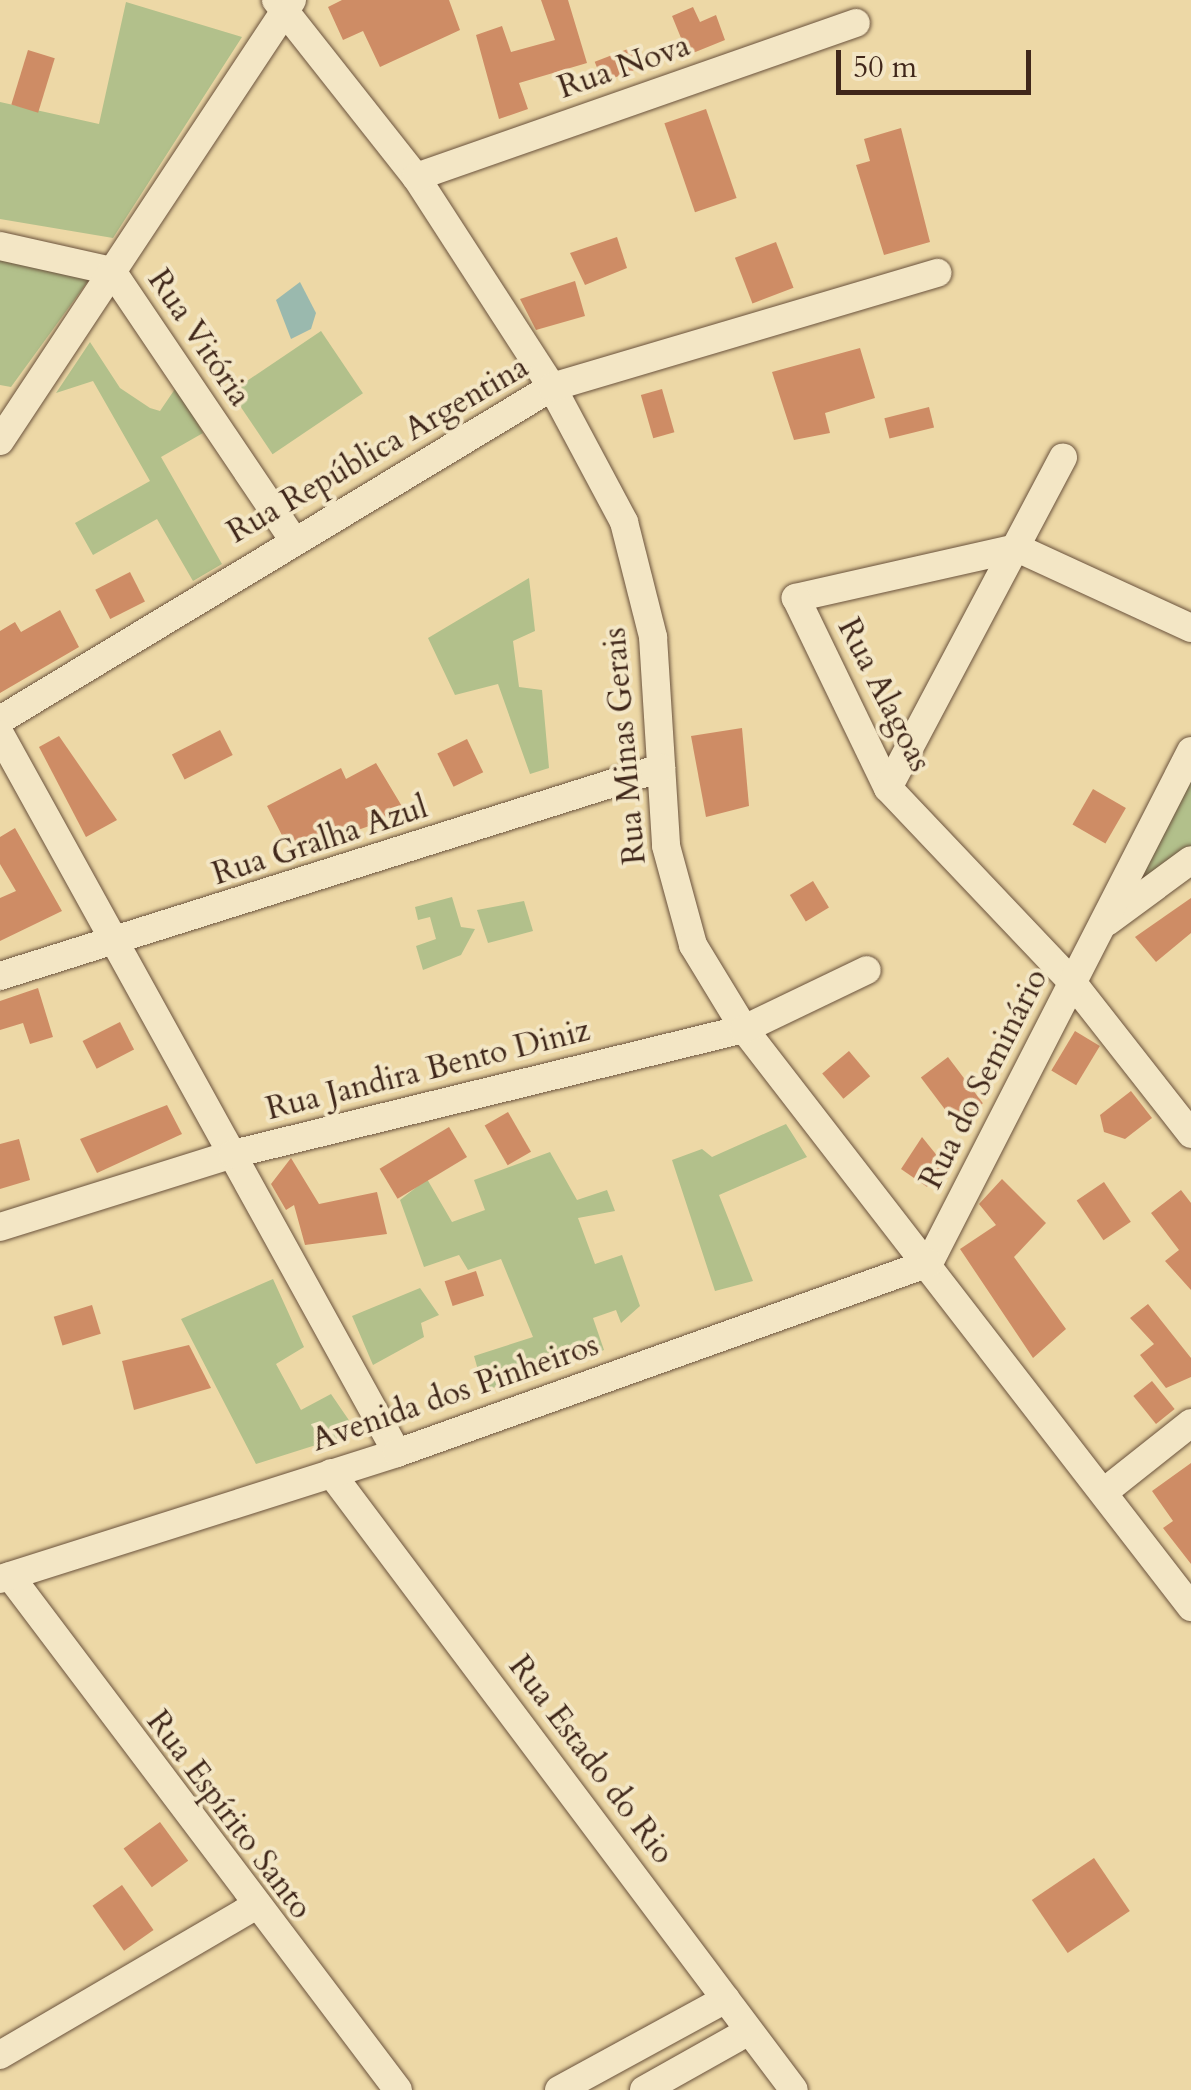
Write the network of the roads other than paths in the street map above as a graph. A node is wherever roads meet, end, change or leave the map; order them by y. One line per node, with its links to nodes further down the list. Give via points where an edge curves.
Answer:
1 (285, 1): 3 (street, Rua Minas Gerais); 5 (street)
2 (856, 23): 3 (street, Rua Nova)
3 (416, 177): 7 (street, Rua Minas Gerais)
4 (0, 246): 5 (street, Rua Vitória)
5 (112, 271): 8 (street); 10 (street, Rua Vitória)
6 (937, 273): 7 (street, Rua República Argentina)
7 (552, 387): 10 (street, Rua República Argentina); 16 (street, Rua Minas Gerais, via 639,563)
8 (0, 441)
9 (1063, 458): 11 (street)
10 (293, 538): 13 (street, Rua República Argentina)
11 (1017, 548): 12 (street); 17 (street); 17 (street, Rua Alagoas, via 796,598)
12 (1191, 628)
13 (0, 720)
14 (0, 734): 20 (street)
15 (1191, 752): 19 (street, Rua do Seminário)
16 (660, 768): 20 (street, Rua Gralha Azul); 24 (street, Rua Minas Gerais, via 675,892 693,944)
17 (888, 788): 23 (street, Rua Alagoas)
18 (1191, 860): 19 (street, Rua do Seminário)
19 (1102, 926): 23 (street, Rua do Seminário)
20 (119, 942): 22 (street, Rua Gralha Azul); 26 (street)
21 (867, 970): 24 (street, Rua Jandira Bento Diniz)
22 (0, 976)
23 (1072, 982): 25 (street, Rua Alagoas); 28 (street, Rua do Seminário)
24 (744, 1029): 26 (street, Rua Jandira Bento Diniz); 28 (street, Rua Minas Gerais)
25 (1191, 1134)
26 (233, 1154): 27 (street, Rua Jandira Bento Diniz); 30 (street)
27 (0, 1227)
28 (929, 1263): 30 (street, Avenida dos Pinheiros); 32 (street, Rua Minas Gerais)
29 (1191, 1423): 32 (street)
30 (397, 1453): 31 (street, Avenida dos Pinheiros)
31 (331, 1472): 33 (street, Avenida dos Pinheiros); 36 (street, Rua Estado do Rio)
32 (1104, 1492): 34 (street, Rua Minas Gerais)
33 (5, 1578): 35 (street, Rua Espírito Santo)
34 (1191, 1607)
35 (252, 1908): 38 (street); 39 (street, Rua Espírito Santo)
36 (726, 1999): 37 (street, Rua Estado do Rio); 40 (street)
37 (749, 2031): 41 (street); 42 (street, Rua Estado do Rio)
38 (0, 2055)
39 (398, 2090)
40 (559, 2090)
41 (644, 2090)
42 (794, 2090)

